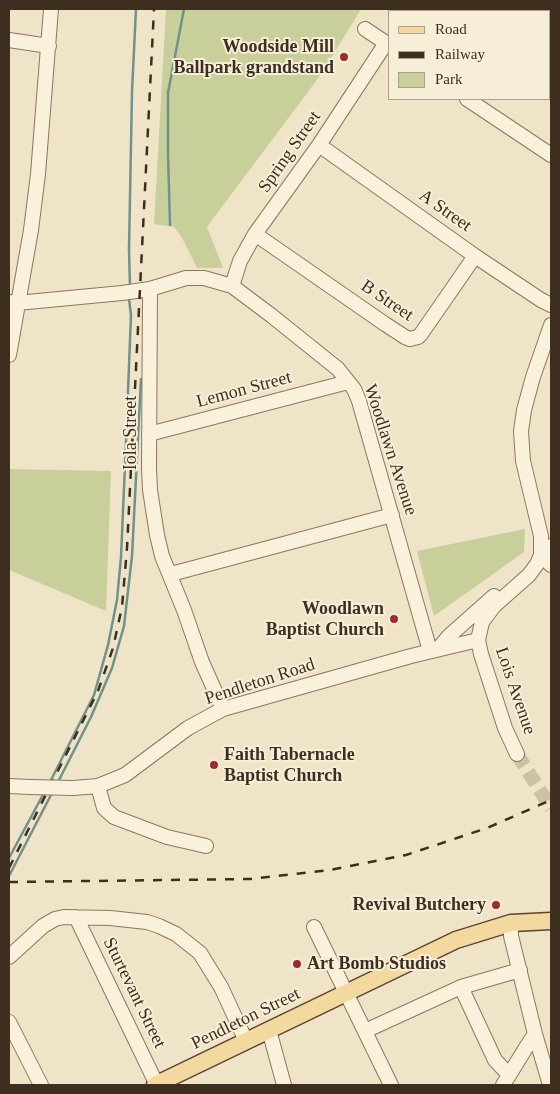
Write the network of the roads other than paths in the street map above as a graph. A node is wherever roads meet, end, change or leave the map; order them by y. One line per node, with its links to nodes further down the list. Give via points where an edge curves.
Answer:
1 (51, 9): 5 (street)
2 (365, 29): 4 (street)
3 (9, 40): 5 (street)
4 (388, 44): 7 (street, Spring Street)
5 (48, 46): 13 (street, via 31,230)
6 (468, 100): 8 (street)
7 (318, 145): 9 (street, Spring Street); 10 (street, A Street)
8 (551, 155)
9 (255, 234): 10 (street, B Street, via 410,338 421,334); 11 (street, Spring Street, via 240,261)
10 (475, 256): 14 (street, A Street)
11 (232, 286): 12 (street, Woodlawn Avenue, via 194,277); 17 (street, Woodlawn Avenue, via 338,369)
12 (145, 290): 13 (street, Woodlawn Avenue); 18 (street, Iola Street)
13 (13, 302): 16 (street)
14 (551, 305)
15 (551, 325): 20 (street, via 530,384 521,431 523,461)
16 (9, 355)
17 (348, 382): 18 (street, Lemon Street); 19 (street, Woodlawn Avenue, via 359,401)
18 (149, 434): 22 (street, Iola Street, via 151,499 159,544)
19 (392, 515): 22 (street); 25 (street, Woodlawn Avenue)
20 (546, 550): 21 (street); 23 (street)
21 (551, 565)
22 (171, 574): 26 (street, Iola Street, via 202,662)
23 (529, 575): 24 (street, via 494,606 482,622); 25 (street, via 500,590)
24 (478, 640): 25 (street, Pendleton Road); 27 (street, Lois Avenue, via 505,728)
25 (434, 650): 26 (street, Pendleton Road)
26 (223, 709): 29 (street, Pendleton Road, via 188,728 125,775)
27 (517, 754)
28 (9, 786): 29 (street, Pendleton Road, bridge)
29 (98, 786): 30 (street, via 104,808 114,817 167,837)
30 (206, 846)
31 (76, 917): 35 (street, via 48,922); 43 (street, via 147,922 176,934 192,945 221,987); 46 (street, Sturtevant Street)
32 (551, 921): 33 (main road, Pendleton Street)
33 (511, 924): 36 (street); 38 (main road, Pendleton Street, via 456,940)
34 (314, 927): 38 (street)
35 (9, 957)
36 (520, 970): 37 (street); 42 (street)
37 (460, 987): 41 (street); 44 (street)
38 (347, 993): 40 (main road, Pendleton Street); 41 (street)
39 (9, 1022): 45 (street)
40 (270, 1030): 43 (main road, Pendleton Street); 47 (street)
41 (366, 1031): 48 (street)
42 (535, 1034): 44 (street); 49 (street)
43 (246, 1041): 46 (main road, Pendleton Street)
44 (506, 1080)
45 (41, 1085)
46 (156, 1085)
47 (284, 1085)
48 (391, 1085)
49 (550, 1085)

